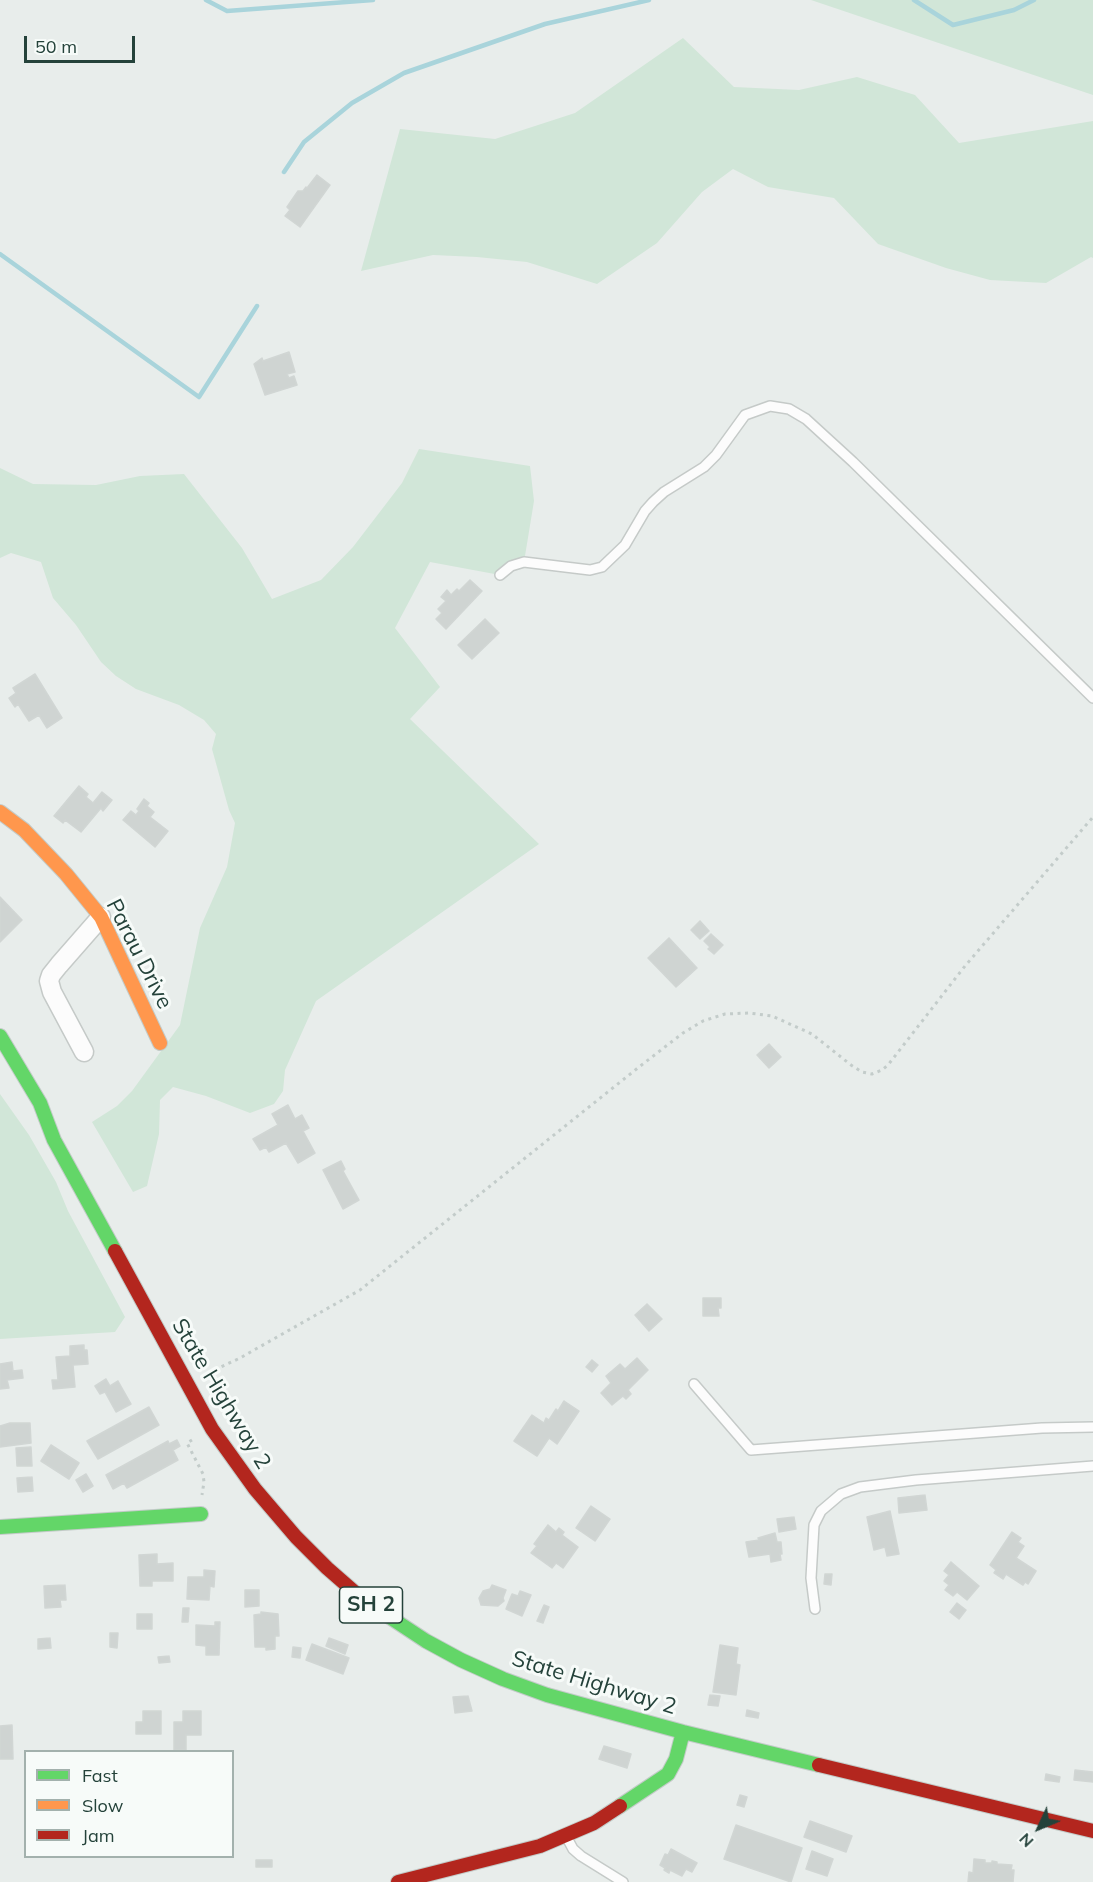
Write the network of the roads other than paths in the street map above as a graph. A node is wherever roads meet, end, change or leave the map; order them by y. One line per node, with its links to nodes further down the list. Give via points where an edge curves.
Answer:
1 (500, 574): 2 (lane, via 524,562 590,570 602,567 624,545 652,502 704,467 744,415 770,406 789,409 853,462)
2 (1093, 698)
3 (0, 812): 4 (main road, Parau Drive, via 24,830)
4 (101, 917): 6 (main road, Parau Drive); 7 (street, via 50,981)
5 (0, 1036): 9 (main road, State Highway 2 / SH 2, via 40,1103)
6 (160, 1043)
7 (84, 1052)
8 (12, 1083): 9 (main road, State Highway 2 / SH 2)
9 (54, 1140): 16 (main road, State Highway 2 / SH 2, via 212,1429 255,1489 327,1568 393,1620 452,1656 547,1695)
10 (694, 1384): 11 (lane, via 751,1450)
11 (1093, 1427)
12 (1093, 1466): 15 (lane, via 916,1480 860,1487 841,1494 821,1511 814,1525 811,1578)
13 (201, 1514): 14 (main road)
14 (0, 1527)
15 (816, 1609)
16 (683, 1732): 17 (main road, State Highway 2 / SH 2); 18 (main road, via 668,1774 594,1823)
17 (1093, 1831)
18 (566, 1835): 19 (main road, via 540,1846); 20 (lane, via 580,1856)
19 (398, 1882)
20 (624, 1882)

